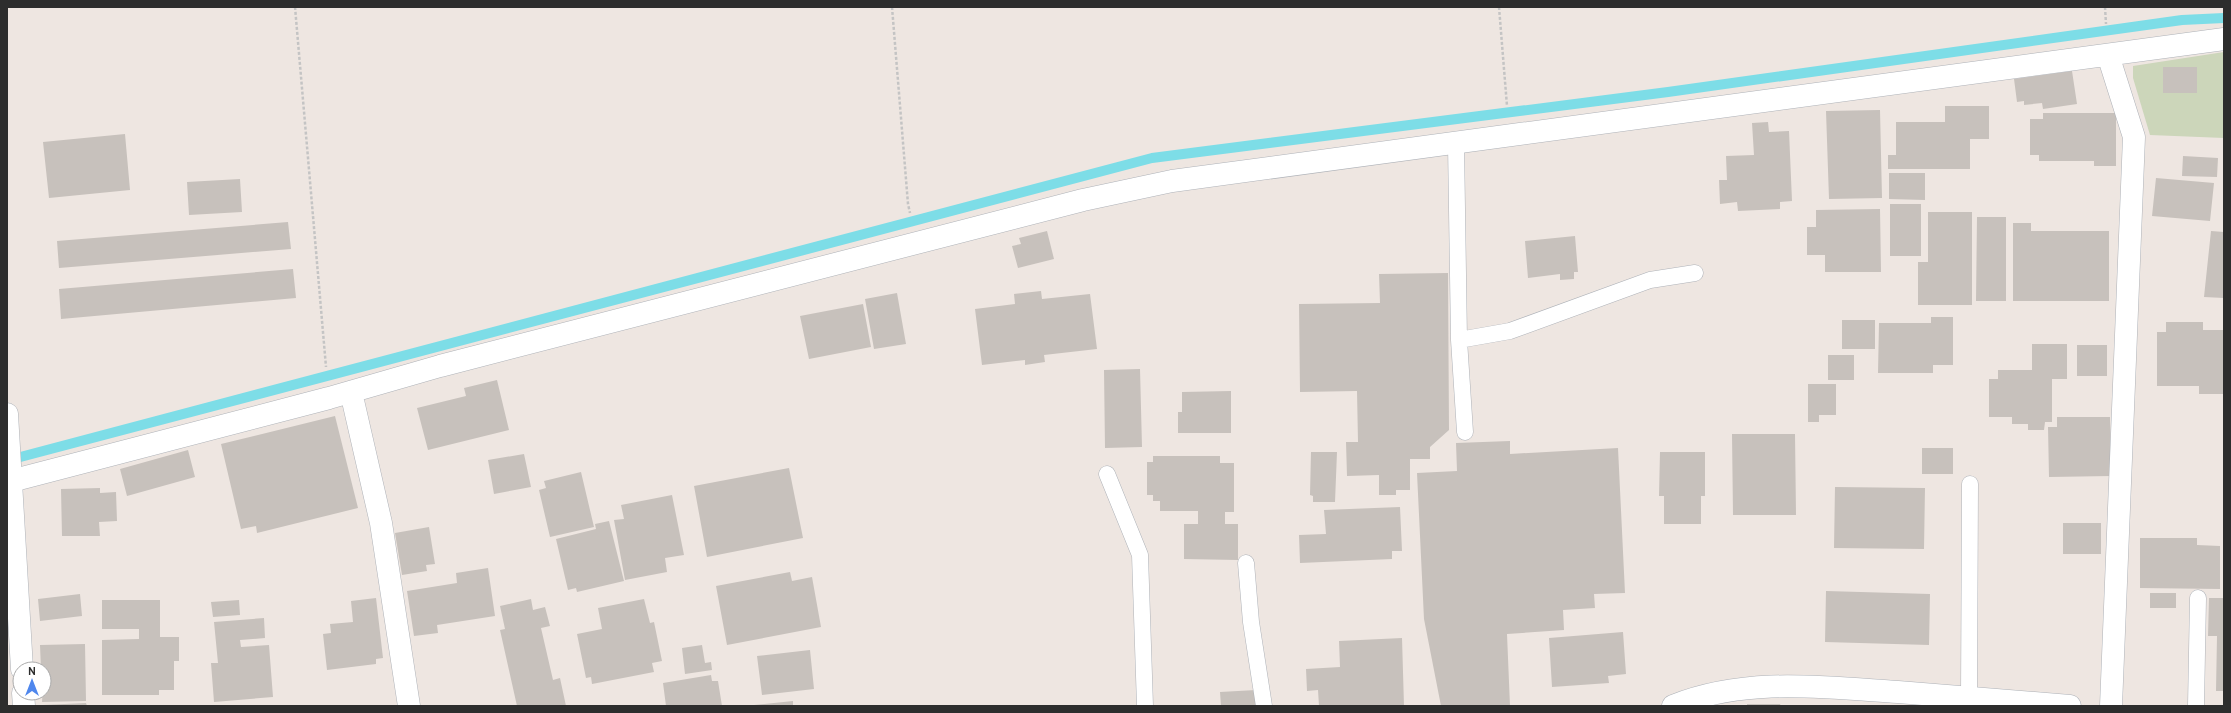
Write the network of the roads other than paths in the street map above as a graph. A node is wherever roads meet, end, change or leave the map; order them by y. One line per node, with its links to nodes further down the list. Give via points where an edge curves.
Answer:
1 (2224, 39): 2 (street)
2 (2108, 55): 3 (street); 21 (street, via 2134,137)
3 (1456, 144): 5 (lane); 6 (street, via 1172,181 1083,200 440,366)
4 (1695, 273): 5 (lane, via 1650,280 1510,331)
5 (1459, 340): 8 (lane)
6 (352, 392): 10 (street); 16 (street, via 381,523)
7 (7, 414): 10 (street)
8 (1466, 432)
9 (1107, 474): 17 (lane, via 1140,555)
10 (10, 481): 14 (street)
11 (1970, 484): 15 (lane)
12 (1246, 563): 18 (lane)
13 (2198, 598): 22 (lane)
14 (21, 661)
15 (1969, 698): 19 (street, via 1824,687 1750,687 1695,697); 20 (street)
16 (409, 706)
17 (1145, 706)
18 (1264, 706)
19 (1673, 706)
20 (2070, 706)
21 (2111, 706)
22 (2196, 706)

